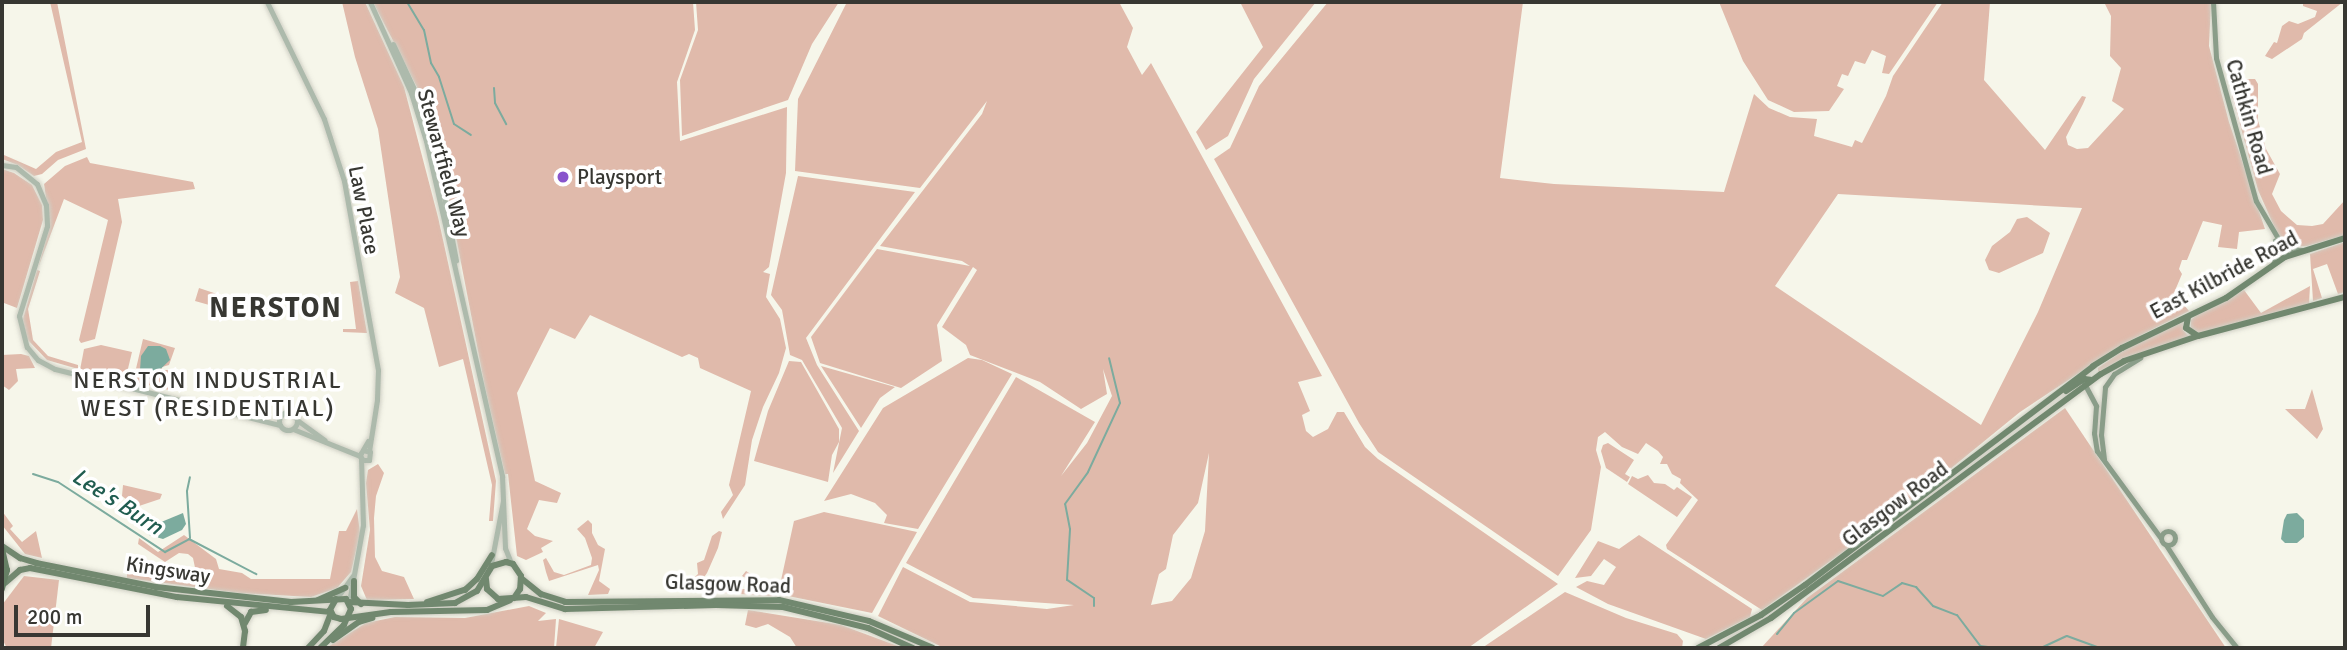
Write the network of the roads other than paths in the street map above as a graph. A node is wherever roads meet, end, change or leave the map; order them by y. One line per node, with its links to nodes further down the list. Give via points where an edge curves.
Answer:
1 (267, 2): 23 (street, Law Place, via 324,119 344,181 378,370 377,400)
2 (370, 2): 27 (street, Stewartfield Way, via 420,121)
3 (2213, 2): 5 (main road, Cathkin Road, via 2216,58 2256,201)
4 (2, 164): 18 (street, via 16,167 32,179 46,205 47,226 19,316 27,347 38,360 55,369)
5 (2275, 237): 7 (main road, via 2287,249); 8 (main road, via 2277,257)
6 (2345, 238): 7 (main road, East Kilbride Road)
7 (2308, 249): 8 (main road, East Kilbride Road)
8 (2263, 272): 10 (main road, East Kilbride Road, via 2226,298)
9 (2345, 297): 11 (main road, East Kilbride Road)
10 (2188, 316): 11 (main road, via 2186,328); 13 (main road, East Kilbride Road, via 2122,348)
11 (2198, 336): 12 (main road, East Kilbride Road)
12 (2149, 353): 13 (main road, East Kilbride Road); 14 (main road, via 2111,377)
13 (2087, 379): 14 (main road); 15 (main road, Glasgow Road); 16 (main road); 64 (main road, Glasgow Road, via 2043,405 1805,585 1761,615)
14 (2103, 393): 25 (main road)
15 (2067, 398): 16 (main road, via 2084,393); 65 (main road, Glasgow Road, via 1771,618)
16 (2093, 399): 25 (main road, via 2095,442)
17 (280, 417): 18 (street); 19 (street, via 290,412); 20 (street)
18 (268, 420): 20 (street)
19 (297, 420): 21 (street); 22 (street)
20 (280, 425): 21 (street)
21 (293, 429): 22 (street)
22 (337, 446): 23 (street)
23 (363, 453): 24 (street); 24 (street, Law Place, via 371,456); 26 (street)
24 (367, 461): 26 (street)
25 (2105, 462): 28 (main road)
26 (362, 474): 37 (street, via 363,525)
27 (504, 495): 34 (street, Stewartfield Way); 36 (street, Stewartfield Way, via 505,548)
28 (2152, 523): 29 (main road); 30 (main road)
29 (2167, 530): 30 (main road); 31 (main road, via 2174,533)
30 (2160, 537): 32 (main road)
31 (2174, 541): 32 (main road); 35 (main road)
32 (2166, 545): 35 (main road)
33 (2, 547): 38 (main road, Kingsway); 43 (highway, via 7,568)
34 (492, 555): 39 (street, Stewartfield Way); 52 (main road, via 465,590)
35 (2176, 559): 66 (main road)
36 (511, 563): 39 (main road); 40 (main road)
37 (357, 566): 42 (street); 44 (street)
38 (51, 569): 43 (main road, Kingsway, via 22,569); 47 (main road, Kingsway, via 139,591); 48 (main road, Kingsway, via 181,590)
39 (489, 569): 41 (main road)
40 (521, 578): 45 (main road); 50 (main road, Glasgow Road)
41 (486, 579): 45 (main road, via 493,596); 53 (main road)
42 (354, 581): 49 (street); 51 (main road, via 354,597)
43 (4, 586)
44 (345, 588): 46 (street); 48 (main road)
45 (513, 598): 50 (main road, Glasgow Road); 53 (main road, via 491,610)
46 (336, 599): 48 (main road, Kingsway); 49 (main road); 55 (main road)
47 (211, 601): 54 (main road, Kingsway); 58 (main road, via 238,611)
48 (313, 602)
49 (349, 602): 51 (main road); 57 (main road, via 351,612)
50 (553, 603): 62 (main road, Glasgow Road, via 565,609 783,607 868,628); 63 (main road, Glasgow Road, via 779,600 869,621)
51 (362, 605): 52 (main road)
52 (419, 605): 53 (main road)
53 (452, 608): 56 (main road)
54 (296, 609): 55 (main road, Kingsway); 58 (main road, via 254,611)
55 (331, 613): 57 (main road); 60 (main road, via 324,631)
56 (382, 613): 57 (main road); 61 (main road)
57 (346, 617): 61 (main road, via 344,625)
58 (244, 624): 59 (main road)
59 (243, 646)
60 (308, 648)
61 (320, 648)
62 (913, 648)
63 (933, 648)
64 (1698, 648)
65 (1719, 648)
66 (2237, 648)

